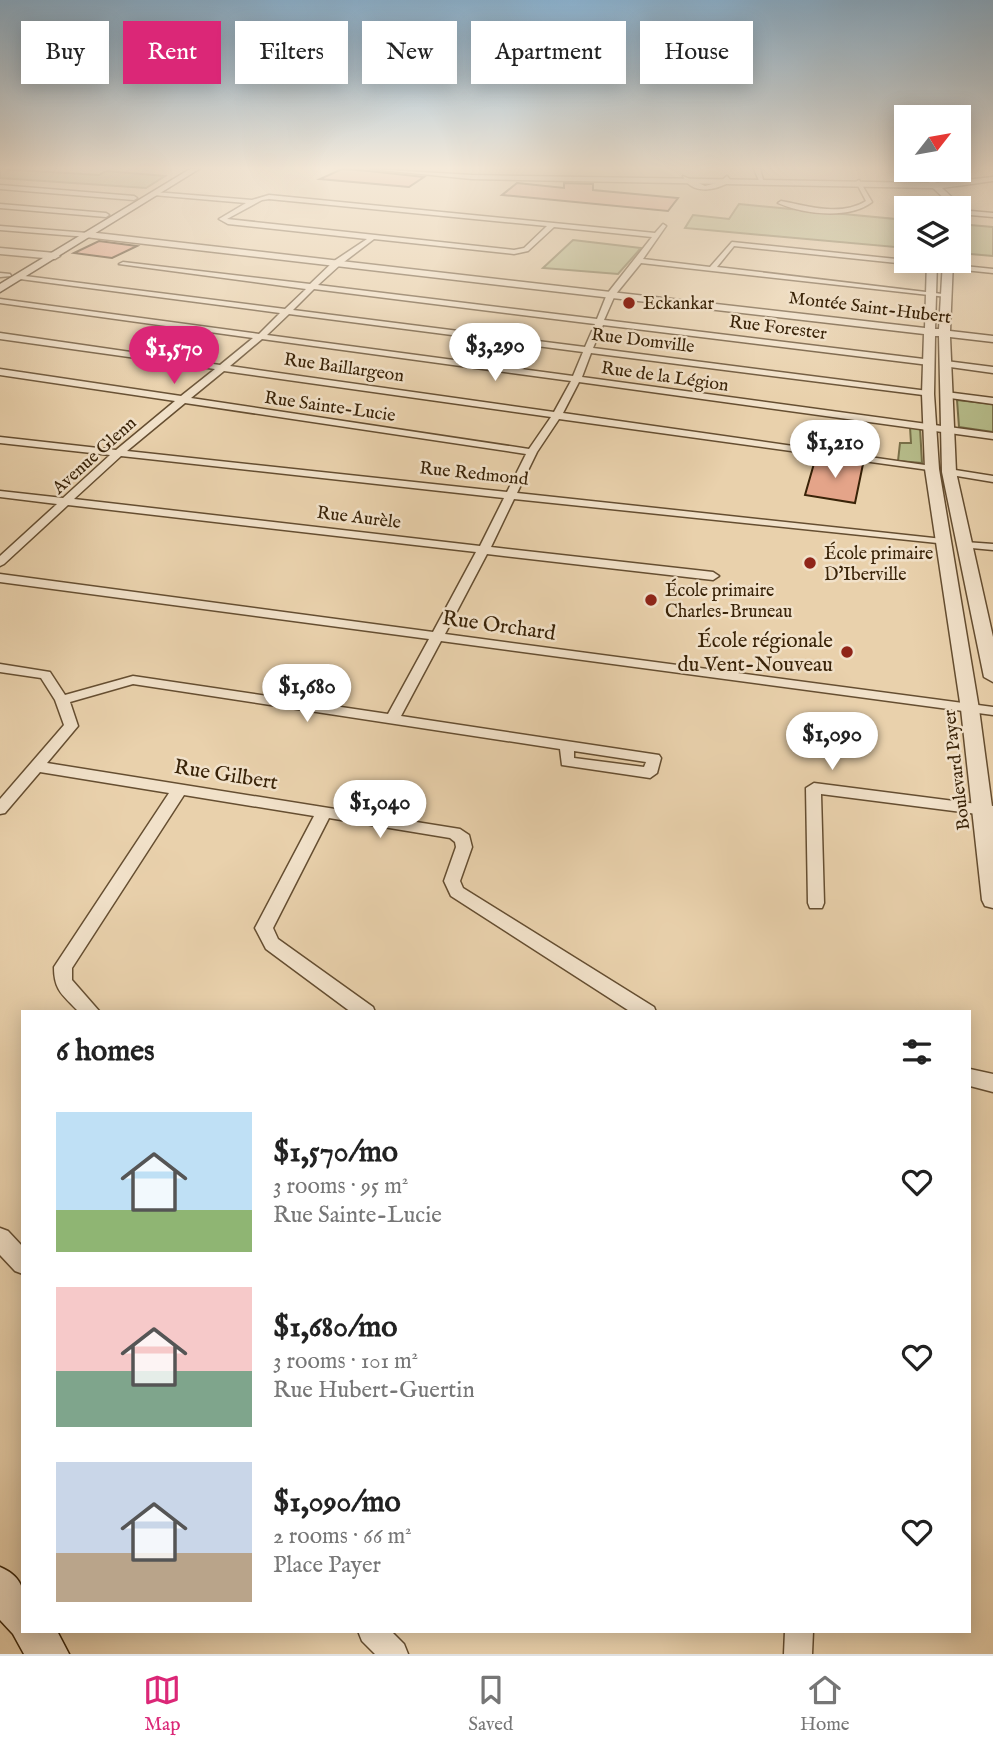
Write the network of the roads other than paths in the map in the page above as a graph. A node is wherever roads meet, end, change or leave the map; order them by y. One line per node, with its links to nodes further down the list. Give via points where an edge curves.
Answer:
1 (55, 246): 12 (main road)
2 (70, 246): 13 (main road)
3 (191, 246): 16 (street, Montée Saint-Hubert)
4 (360, 246): 16 (street, Avenue Glenn)
5 (451, 246): 10 (street)
6 (530, 246): 10 (street, via 513,252)
7 (648, 246): 15 (street)
8 (731, 246): 19 (street)
9 (757, 246): 14 (street)
10 (457, 247)
11 (0, 251): 12 (street)
12 (41, 255): 13 (street); 23 (main road)
13 (55, 256): 24 (main road)
14 (894, 259)
15 (638, 261): 19 (street); 27 (street)
16 (337, 262): 25 (street, Avenue Glenn); 27 (street, Montée Saint-Hubert)
17 (123, 264): 25 (street, Rue Forester)
18 (971, 268): 20 (street)
19 (711, 270): 28 (street)
20 (993, 271)
21 (932, 273): 28 (street, Boulevard Payer)
22 (948, 273): 29 (street, Boulevard Payer)
23 (2, 277)
24 (20, 277): 26 (main road); 31 (street, Rue Domville)
25 (311, 286): 31 (street, Avenue Glenn); 32 (street, Rue Forester)
26 (0, 289)
27 (611, 294): 32 (street); 33 (street, Montée Saint-Hubert)
28 (931, 294): 29 (street); 33 (street, Boulevard Payer)
29 (947, 295): 34 (street, Boulevard Payer)
30 (0, 301): 36 (street, Rue de la Légion)
31 (287, 311): 36 (street, Avenue Glenn); 38 (street, Rue Domville)
32 (600, 322): 38 (street); 39 (street, Rue Forester)
33 (929, 331): 34 (street, Montée Saint-Hubert); 39 (street, Boulevard Payer)
34 (944, 333): 37 (street, Montée Saint-Hubert); 39 (street, Boulevard Payer)
35 (0, 335): 40 (street, Rue Baillargeon)
36 (261, 336): 40 (street, Avenue Glenn); 43 (street, Rue de la Légion)
37 (993, 339)
38 (588, 349): 43 (street); 44 (street, Rue Domville)
39 (938, 363): 41 (street, Rue Forester); 44 (street, Boulevard Payer)
40 (223, 367): 45 (street, Avenue Glenn); 47 (street, Rue Baillargeon)
41 (993, 370)
42 (0, 372): 45 (street, Rue Sainte-Lucie)
43 (576, 380): 47 (street); 48 (street, Rue de la Légion)
44 (937, 395): 46 (street, Rue Domville); 48 (street, Boulevard Payer)
45 (181, 400): 51 (street, Avenue Glenn); 52 (street, Rue Sainte-Lucie)
46 (993, 401)
47 (557, 415): 52 (street); 53 (street, Rue Baillargeon)
48 (938, 428): 49 (street, Rue de la Légion); 53 (street, Boulevard Payer)
49 (993, 436)
50 (0, 440): 51 (street, Rue Redmond)
51 (119, 452): 56 (street, Rue Redmond); 57 (street, Avenue Glenn)
52 (532, 452): 56 (street)
53 (941, 471): 54 (street, Rue Baillargeon); 58 (street, Boulevard Payer); 59 (street, Boulevard Payer)
54 (993, 479)
55 (0, 494): 57 (street, Rue Aurèle)
56 (511, 495): 58 (street, Rue Redmond); 61 (street)
57 (65, 501): 61 (street, Rue Aurèle); 62 (street, Avenue Glenn)
58 (943, 542): 69 (street, Boulevard Payer)
59 (965, 545): 60 (street); 67 (street, Boulevard Payer)
60 (993, 547)
61 (484, 549): 63 (street, Rue Aurèle); 65 (street)
62 (0, 562)
63 (713, 576)
64 (0, 578): 65 (street, Rue Orchard)
65 (435, 637): 69 (street, Rue Orchard); 71 (street)
66 (0, 668): 68 (street, via 45,675)
67 (993, 677)
68 (62, 700): 71 (street, via 132,680); 73 (street, via 71,726)
69 (970, 709): 70 (street, Rue Orchard); 76 (street, Boulevard Payer)
70 (993, 711)
71 (392, 719): 72 (street)
72 (567, 747): 72 (street, via 586,747 654,758 650,773 567,762)
73 (35, 766): 74 (street, Rue Gilbert); 75 (street)
74 (179, 790): 77 (street, Rue Gilbert); 80 (street, via 63,967 63,983)
75 (0, 809)
76 (987, 810): 78 (street, Boulevard Payer); 79 (street, via 814,788)
77 (324, 812): 81 (street, via 264,928 272,944); 82 (street, Rue Gilbert, via 454,833 463,839 464,847 452,881 457,892)
78 (993, 900)
79 (816, 903)
80 (89, 1010)
81 (363, 1010)
82 (644, 1010)
83 (971, 1078): 84 (street)
84 (993, 1083)
85 (0, 1239): 86 (street)
86 (21, 1261)
87 (0, 1587): 88 (main road)
88 (21, 1615)
89 (33, 1633): 92 (main road)
90 (374, 1633): 93 (street)
91 (799, 1633): 94 (street)
92 (49, 1654)
93 (394, 1654)
94 (798, 1654)

